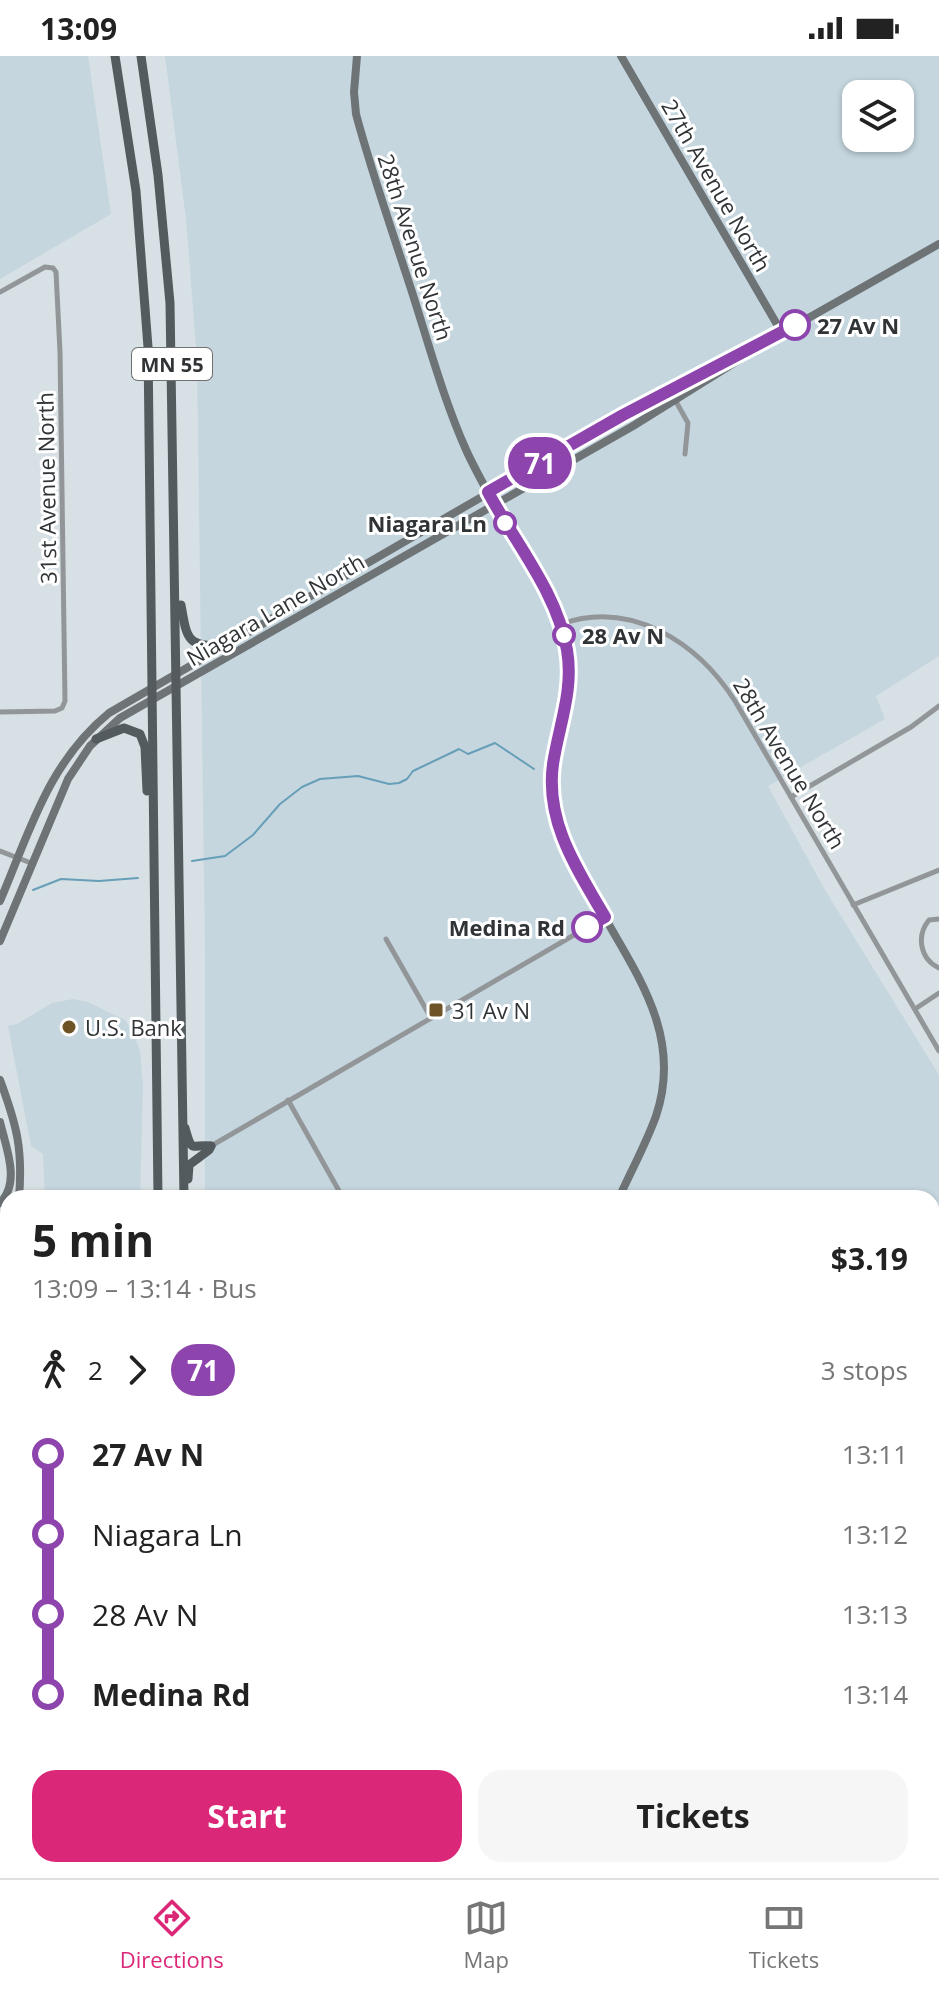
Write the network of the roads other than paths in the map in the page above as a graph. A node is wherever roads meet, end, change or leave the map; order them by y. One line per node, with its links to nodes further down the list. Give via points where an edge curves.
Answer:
1 (115, 56): 19 (main road, MN 55, via 136,191 148,347)
2 (141, 56): 14 (main road, MN 55, via 170,303)
3 (357, 56): 12 (street, 28th Avenue North, via 354,92 364,143 443,387)
4 (621, 56): 7 (street, 27th Avenue North)
5 (939, 244): 7 (street, Niagara Lane North)
6 (0, 292): 22 (street, 31st Avenue North, via 45,267 53,268 58,279 65,701 55,711)
7 (782, 333): 8 (street, Niagara Lane North)
8 (762, 345): 9 (street, Niagara Lane North); 10 (street, Niagara Lane North)
9 (670, 391): 10 (street); 12 (street, Niagara Lane North)
10 (676, 400): 11 (street, via 688,423); 13 (street, Niagara Lane North)
11 (685, 454)
12 (488, 492): 13 (street, 28th Avenue North); 16 (street, Niagara Lane North)
13 (495, 505): 15 (street, 28th Avenue North); 18 (street, Niagara Lane North)
14 (175, 576): 16 (main road, via 187,636 202,646); 17 (main road, MN 55)
15 (560, 624): 24 (street, 28th Avenue North, via 591,616 627,618 680,642 724,684); 32 (street, via 568,653 569,692 553,766 554,807 564,845)
16 (225, 646): 17 (street, Niagara Lane North)
17 (177, 673): 18 (main road, MN 55); 19 (street, Niagara Lane North)
18 (177, 686): 20 (street, Niagara Lane North); 43 (main road, MN 55)
19 (151, 687): 20 (main road, MN 55); 27 (street, Niagara Lane North, via 109,713 77,742 52,778)
20 (152, 699): 23 (street, Niagara Lane North); 25 (main road, MN 55)
21 (939, 706): 24 (street)
22 (0, 712)
23 (96, 739): 25 (main road, via 124,728 143,737); 28 (street, Niagara Lane North, via 64,787)
24 (791, 797): 31 (street, 28th Avenue North)
25 (153, 817): 48 (main road, MN 55)
26 (0, 851): 27 (street)
27 (17, 858): 28 (street); 30 (street, Niagara Lane North)
28 (31, 863): 35 (street, Niagara Lane North)
29 (939, 870): 31 (street)
30 (0, 901)
31 (853, 905): 38 (street, 28th Avenue North)
32 (605, 917): 39 (street); 52 (street, via 653,1004 664,1058 657,1113)
33 (939, 919): 36 (street, via 925,924 922,948)
34 (386, 939): 39 (street)
35 (0, 941)
36 (939, 968)
37 (939, 993): 38 (street)
38 (915, 1009): 40 (street, 28th Avenue North)
39 (431, 1018): 42 (street)
40 (939, 1051)
41 (0, 1080): 47 (street, via 20,1147)
42 (288, 1100): 45 (street); 51 (street)
43 (181, 1114): 45 (main road, via 192,1145); 49 (main road, MN 55)
44 (0, 1122): 46 (street, via 11,1173)
45 (211, 1146): 50 (main road, via 189,1165)
46 (8, 1190)
47 (19, 1190)
48 (158, 1190)
49 (186, 1190)
50 (187, 1190)
51 (339, 1190)
52 (623, 1190)

